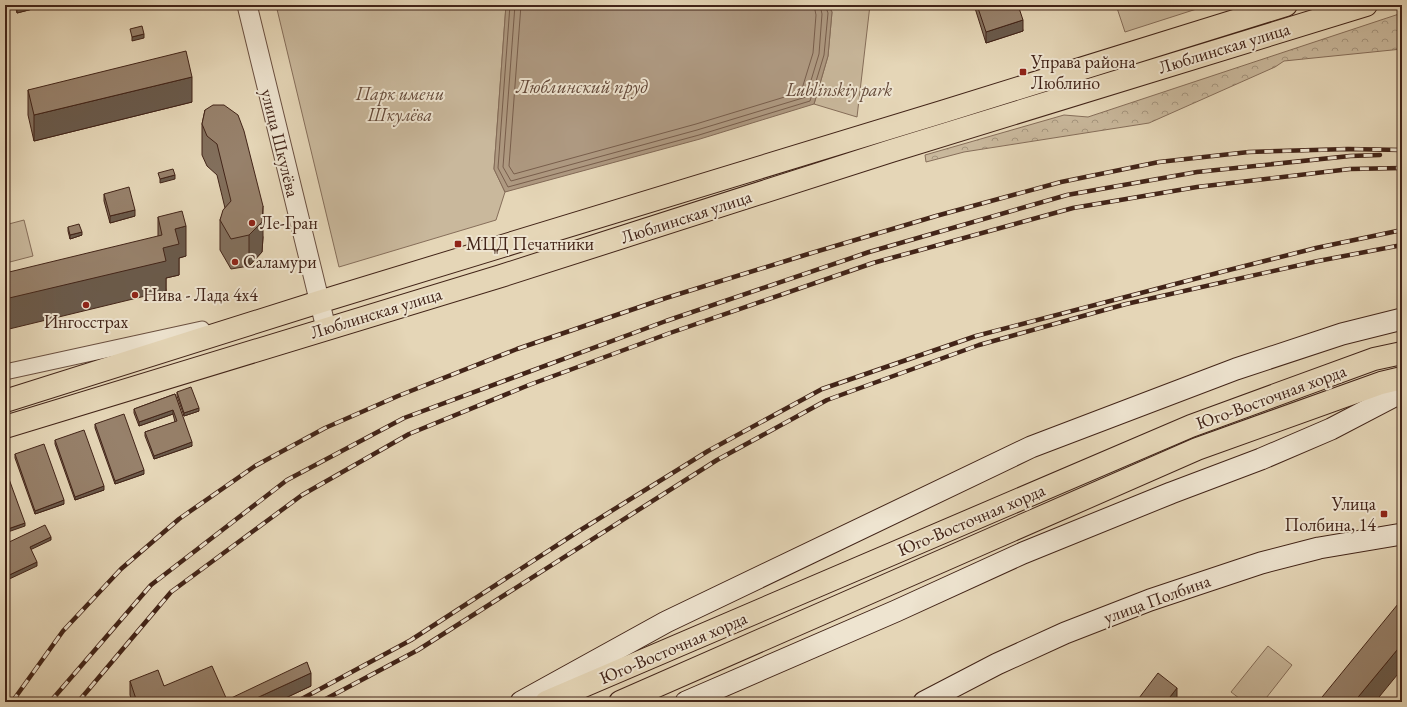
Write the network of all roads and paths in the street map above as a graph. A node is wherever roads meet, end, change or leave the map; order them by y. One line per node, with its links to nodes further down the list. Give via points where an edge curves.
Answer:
1 (247, 5): 4 (street, улица Шкулёва)
2 (1286, 5): 4 (main road, Люблинская улица)
3 (1366, 5): 7 (main road, Люблинская улица, via 891,151 501,276)
4 (319, 302): 5 (main road, Люблинская улица); 7 (street, улица Шкулёва)
5 (280, 315): 9 (street); 12 (main road, Люблинская улица)
6 (1402, 318): 15 (main road, via 1342,334 1236,369 1031,447 666,622)
7 (326, 328): 13 (main road, Люблинская улица)
8 (1402, 353): 16 (main road, Юго-Восточная хорда, via 1374,359 1191,426)
9 (5, 372)
10 (1402, 378): 17 (main road, Юго-Восточная хорда, via 1197,449)
11 (1402, 392): 18 (main road, via 1268,456 1024,553)
12 (5, 401)
13 (5, 427)
14 (1402, 534): 19 (main road, улица Полбина, via 1319,548 1261,563 1150,600 1065,633 997,664)
15 (521, 702)
16 (546, 702)
17 (620, 702)
18 (686, 702)
19 (924, 702)

